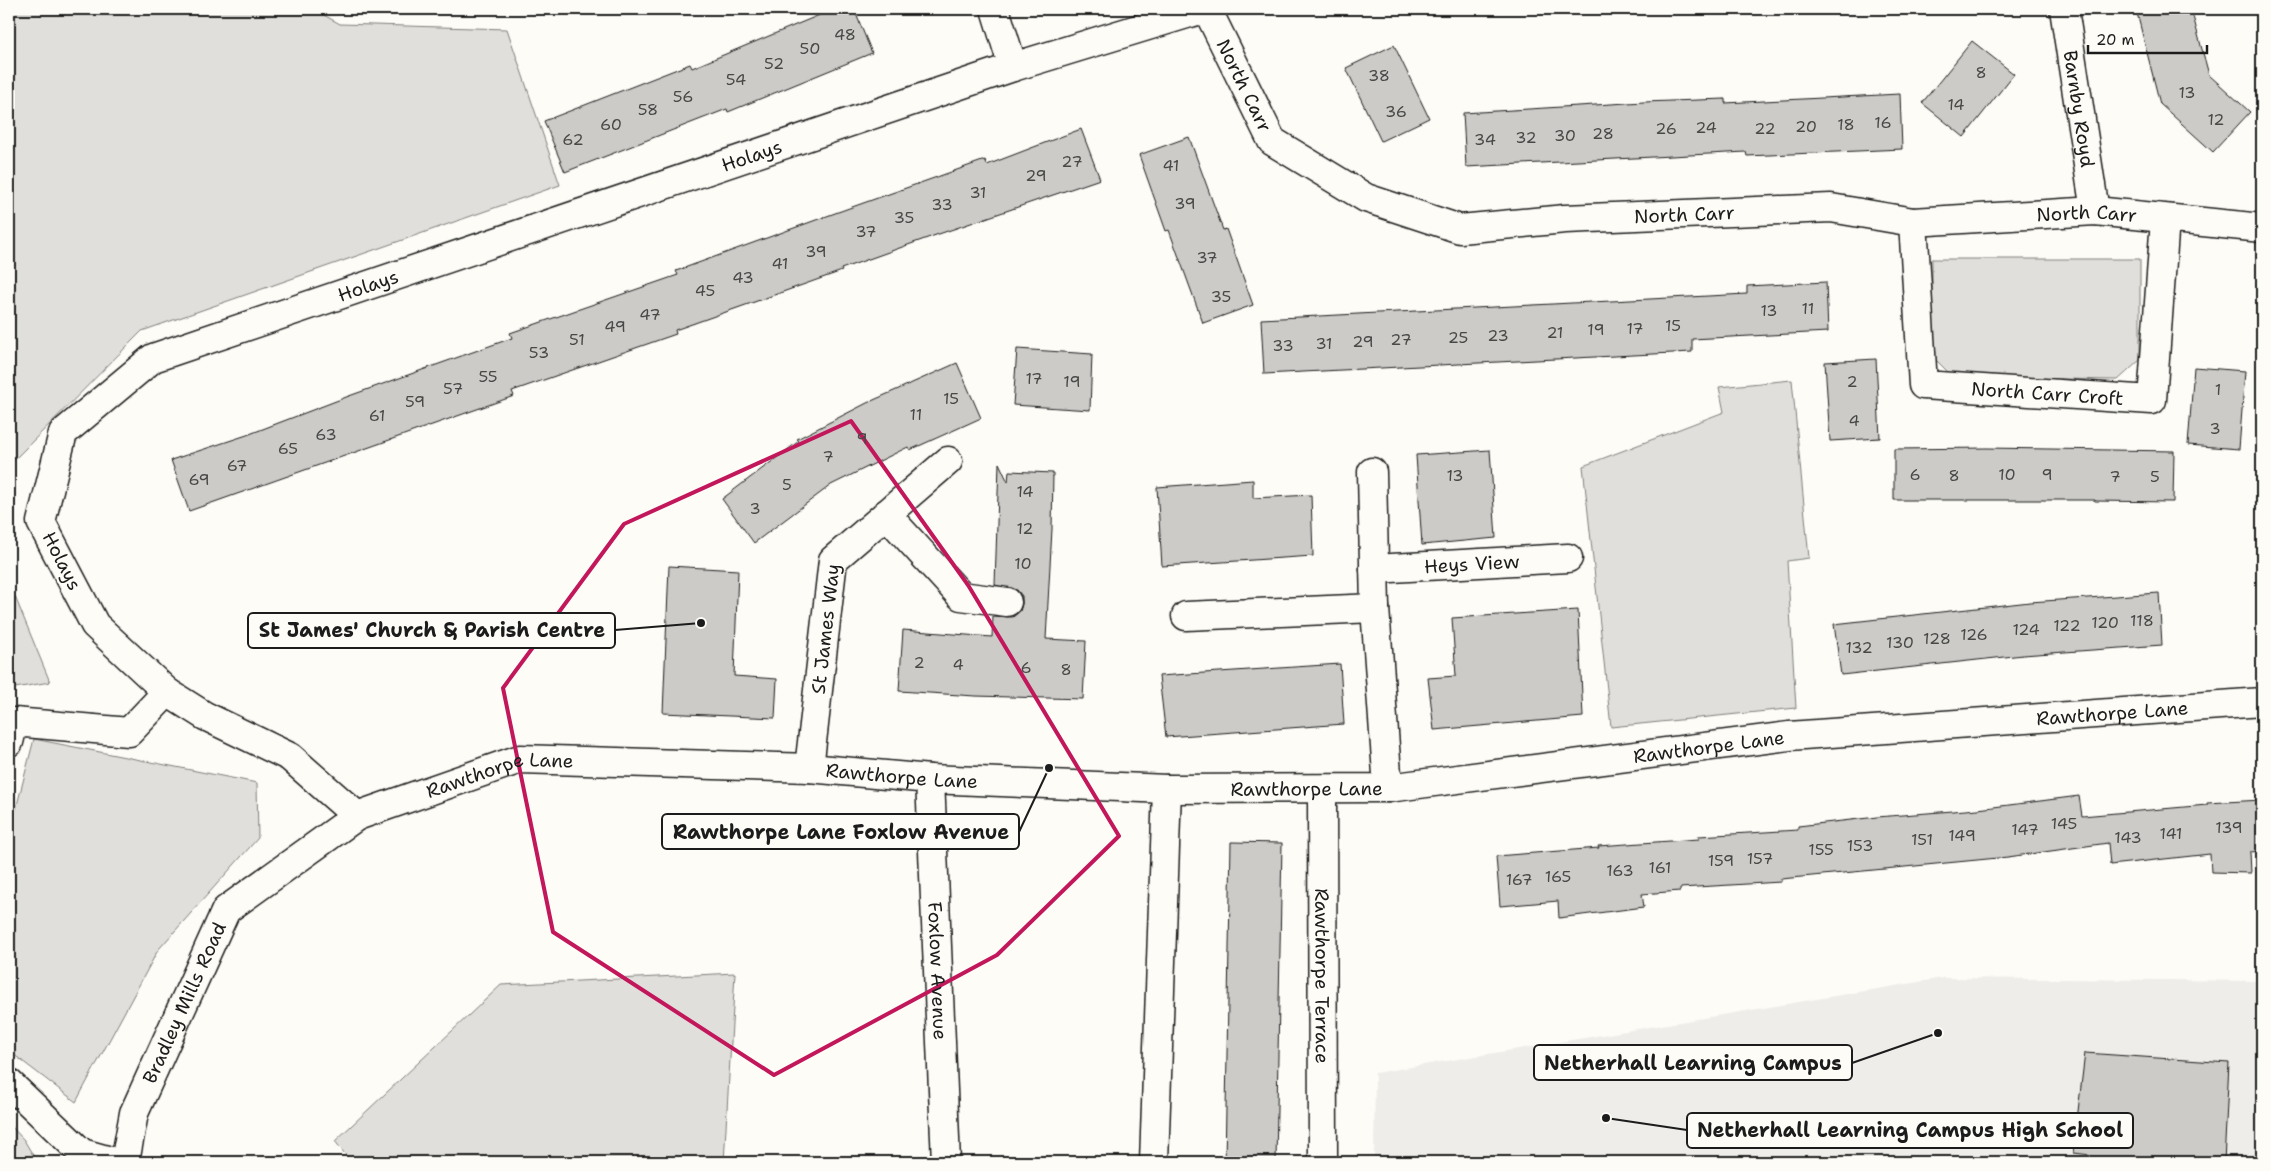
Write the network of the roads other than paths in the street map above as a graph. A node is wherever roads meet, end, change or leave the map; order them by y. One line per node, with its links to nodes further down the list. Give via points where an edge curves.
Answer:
1 (995, 9): 5 (street)
2 (1203, 9): 5 (street, Holays)
3 (1207, 9): 8 (street, North Carr, via 1272,140 1366,198 1460,229 1565,219 1831,208)
4 (2064, 9): 6 (street, Barnby Royd)
5 (1013, 67): 18 (street, Holays, via 153,358 63,433 42,522 95,625)
6 (2095, 211): 7 (street, North Carr); 8 (street, North Carr)
7 (2165, 219): 8 (street, North Carr Croft, via 2152,400 1923,385); 9 (street, North Carr)
8 (1912, 222)
9 (2262, 228)
10 (948, 461): 12 (street, St James Way)
11 (1372, 472): 14 (street)
12 (886, 514): 15 (street, via 961,596); 21 (street, St James Way, via 833,560)
13 (1568, 558): 14 (street, Heys View)
14 (1374, 569): 16 (street)
15 (1007, 602)
16 (1375, 608): 17 (street); 23 (street)
17 (1186, 616)
18 (166, 692): 20 (street, via 129,732 14,722); 26 (street, Holays, via 205,716 290,757)
19 (2262, 702): 23 (street, Rawthorpe Lane, via 1789,736)
20 (9, 742)
21 (809, 768): 22 (street, Rawthorpe Lane); 26 (street, Rawthorpe Lane, via 520,759)
22 (930, 779): 24 (street, Rawthorpe Lane); 30 (street, Foxlow Avenue)
23 (1388, 788): 25 (street, Rawthorpe Lane)
24 (1167, 789): 25 (street, Rawthorpe Lane); 31 (street)
25 (1322, 790): 32 (street, Rawthorpe Terrace)
26 (357, 816): 29 (street, Bradley Mills Road, via 226,910 134,1113)
27 (9, 1083): 28 (street, via 82,1153)
28 (114, 1162)
29 (125, 1162)
30 (946, 1162)
31 (1154, 1162)
32 (1323, 1162)

